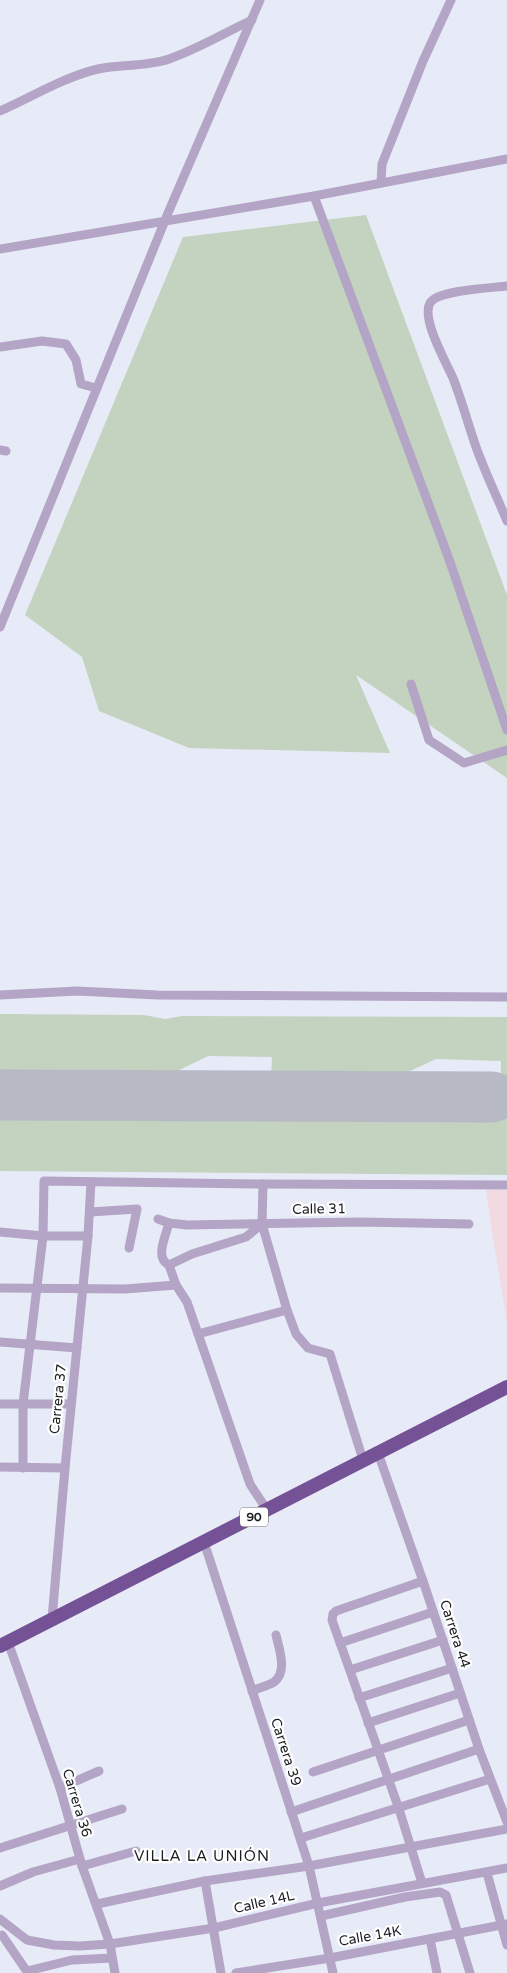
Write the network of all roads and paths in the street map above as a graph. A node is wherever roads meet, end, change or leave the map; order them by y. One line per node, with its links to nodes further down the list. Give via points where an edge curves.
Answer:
1 (260, 0): 3 (street)
2 (451, 0): 6 (street, via 382,164)
3 (252, 20): 4 (street, via 168,60 99,69 74,76); 8 (street)
4 (0, 111)
5 (507, 159): 6 (street)
6 (380, 183): 7 (street)
7 (314, 196): 8 (street); 16 (street, via 449,560)
8 (165, 221): 9 (street); 12 (street)
9 (0, 249)
10 (507, 286): 13 (street, via 437,297 430,302 428,312 439,352)
11 (0, 347): 12 (street, via 42,341 66,344 76,360 81,384)
12 (96, 388): 14 (street)
13 (507, 521)
14 (0, 627)
15 (412, 684): 17 (street, via 434,744 464,763)
16 (507, 730)
17 (507, 750)
18 (0, 995): 19 (street, via 77,991 167,996)
19 (507, 997)
20 (91, 1182): 21 (street); 23 (street, Carrera 37); 29 (street, via 44,1181)
21 (263, 1184): 22 (street); 26 (street)
22 (507, 1185)
23 (90, 1212): 30 (street, Carrera 37); 31 (street, via 137,1209)
24 (158, 1219): 25 (street, Calle 31)
25 (169, 1224): 26 (street, Calle 31); 32 (street, via 162,1250 164,1263)
26 (262, 1224): 27 (street, Calle 31); 32 (street, via 246,1236 192,1254); 37 (street)
27 (469, 1224)
28 (0, 1232): 29 (street)
29 (43, 1236): 30 (street); 35 (street)
30 (88, 1236): 36 (street, Carrera 37)
31 (129, 1248)
32 (169, 1266): 33 (street)
33 (176, 1285): 36 (street); 38 (street, via 187,1302)
34 (0, 1288): 35 (street)
35 (37, 1288): 36 (street); 40 (street)
36 (82, 1289): 41 (street, Carrera 37)
37 (287, 1310): 38 (street); 47 (street, via 296,1334 308,1348 330,1354)
38 (198, 1334): 51 (street, via 250,1484)
39 (0, 1342): 40 (street)
40 (31, 1345): 41 (street); 44 (street)
41 (77, 1348): 45 (street, Carrera 37)
42 (507, 1387): 46 (highway, 90)
43 (0, 1404): 44 (street)
44 (24, 1404): 45 (street); 49 (street)
45 (71, 1404): 50 (street, Carrera 37)
46 (378, 1453): 47 (highway, 90); 53 (street, Carrera 44)
47 (363, 1460): 51 (highway, 90)
48 (0, 1467): 49 (street)
49 (23, 1468): 50 (street)
50 (64, 1468): 55 (street, Carrera 37)
51 (267, 1510): 52 (highway, 90)
52 (204, 1542): 55 (highway, 90); 62 (street, Carrera 39)
53 (423, 1581): 54 (street, Carrera 44); 58 (street, via 336,1611 332,1620)
54 (433, 1612): 57 (street, Carrera 44); 58 (street)
55 (52, 1619): 59 (highway, 90)
56 (276, 1635): 62 (street, via 282,1671 275,1681)
57 (443, 1640): 60 (street, Carrera 44); 61 (street)
58 (340, 1643): 61 (street)
59 (4, 1644): 73 (street, Carrera 36)
60 (452, 1668): 63 (street, Carrera 44); 64 (street)
61 (350, 1670): 64 (street)
62 (252, 1691): 76 (street, Carrera 39)
63 (460, 1694): 65 (street, Carrera 44); 66 (street)
64 (360, 1698): 66 (street)
65 (470, 1720): 67 (street, Carrera 44); 68 (street)
66 (368, 1723): 68 (street)
67 (479, 1749): 71 (street); 72 (street, Carrera 44)
68 (378, 1750): 70 (street); 71 (street)
69 (99, 1771): 73 (street)
70 (313, 1772)
71 (388, 1779): 75 (street); 76 (street)
72 (490, 1779): 75 (street); 77 (street, Carrera 44)
73 (60, 1788): 78 (street, Carrera 36)
74 (122, 1808): 78 (street)
75 (399, 1809): 80 (street); 81 (street)
76 (291, 1812): 80 (street, Carrera 39)
77 (507, 1822)
78 (70, 1825): 82 (street); 84 (street, Carrera 36)
79 (507, 1829): 81 (street)
80 (300, 1838): 85 (street, Carrera 39)
81 (410, 1846): 85 (street); 89 (street)
82 (0, 1848)
83 (136, 1851): 84 (street)
84 (81, 1863): 90 (street, via 33,1872); 92 (street, Carrera 36)
85 (309, 1866): 88 (street); 91 (street, Carrera 39)
86 (507, 1868): 87 (street, Calle 14L)
87 (487, 1873): 89 (street, Calle 14L); 95 (street)
88 (205, 1881): 92 (street); 96 (street)
89 (422, 1883): 91 (street, Calle 14L)
90 (0, 1886)
91 (318, 1903): 93 (street, Carrera 39); 96 (street, Calle 14L)
92 (97, 1904): 100 (street, Carrera 36)
93 (321, 1916): 97 (street, via 440,1892 446,1895); 103 (street, Carrera 39)
94 (0, 1919): 100 (street, Calle 14L, via 27,1940 54,1945)
95 (504, 1924): 97 (street, Calle 14K); 101 (street)
96 (214, 1928): 100 (street, Calle 14L); 108 (street)
97 (458, 1934): 99 (street, Calle 14K); 112 (street)
98 (2, 1935): 106 (street)
99 (430, 1939): 103 (street, Calle 14K); 111 (street)
100 (110, 1944): 102 (street, Carrera 36)
101 (507, 1945)
102 (112, 1958): 106 (street, via 72,1960); 107 (street, Carrera 36)
103 (330, 1958): 104 (street, Calle 14K); 110 (street, Carrera 39)
104 (290, 1969): 105 (street, Calle 14K)
105 (259, 1971): 109 (street, Calle 14K)
106 (28, 1972)
107 (115, 1973)
108 (221, 1973)
109 (236, 1973)
110 (333, 1973)
111 (437, 1973)
112 (470, 1973)

